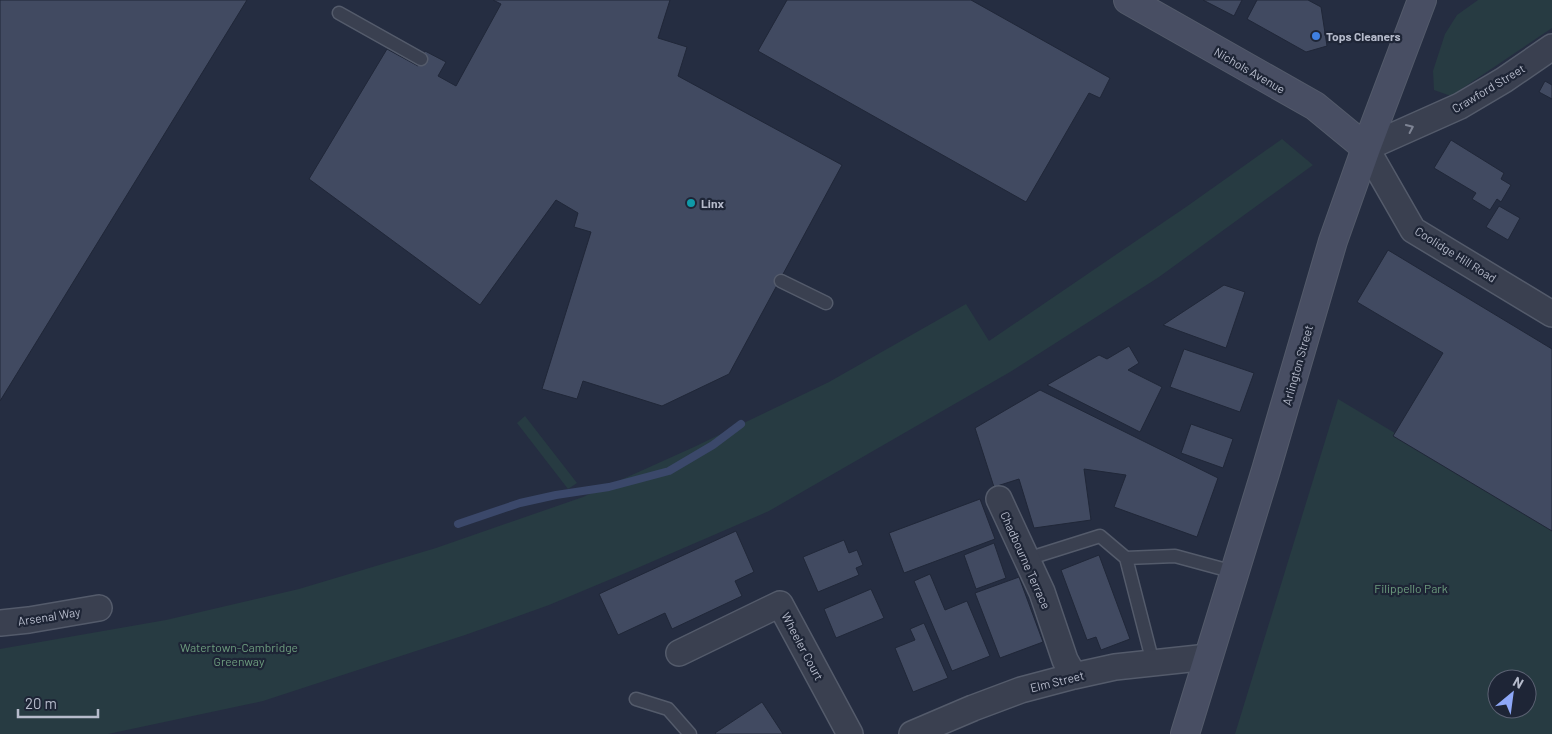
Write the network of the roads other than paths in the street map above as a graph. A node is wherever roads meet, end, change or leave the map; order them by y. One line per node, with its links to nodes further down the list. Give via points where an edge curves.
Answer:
1 (1128, 0): 6 (street, Nichols Avenue, via 1315,106)
2 (1422, 0): 6 (street, Arlington Street)
3 (339, 13): 5 (lane)
4 (1552, 47): 6 (street, Crawford Street, one-way to 4, via 1460,106)
5 (421, 59)
6 (1366, 148): 9 (street, Coolidge Hill Road, via 1413,230); 13 (street, Arlington Street, via 1333,240)
7 (780, 281): 8 (lane)
8 (826, 303)
9 (1552, 314)
10 (999, 499): 12 (street, Chadbourne Terrace)
11 (1126, 558): 12 (lane, via 1100,536); 13 (lane, via 1175,556); 18 (lane)
12 (1027, 559): 19 (street, Chadbourne Terrace)
13 (1234, 572): 17 (street, Arlington Street)
14 (99, 608): 15 (street, Arsenal Way)
15 (0, 624)
16 (679, 653): 22 (street, Wheeler Court, via 780,604)
17 (1208, 657): 18 (street, Elm Street); 24 (street, Arlington Street)
18 (1153, 664): 19 (street, Elm Street, via 1115,667)
19 (1074, 676): 23 (street, Elm Street, via 1013,693)
20 (636, 699): 21 (lane, via 668,709)
21 (690, 734)
22 (850, 734)
23 (912, 734)
24 (1185, 734)

